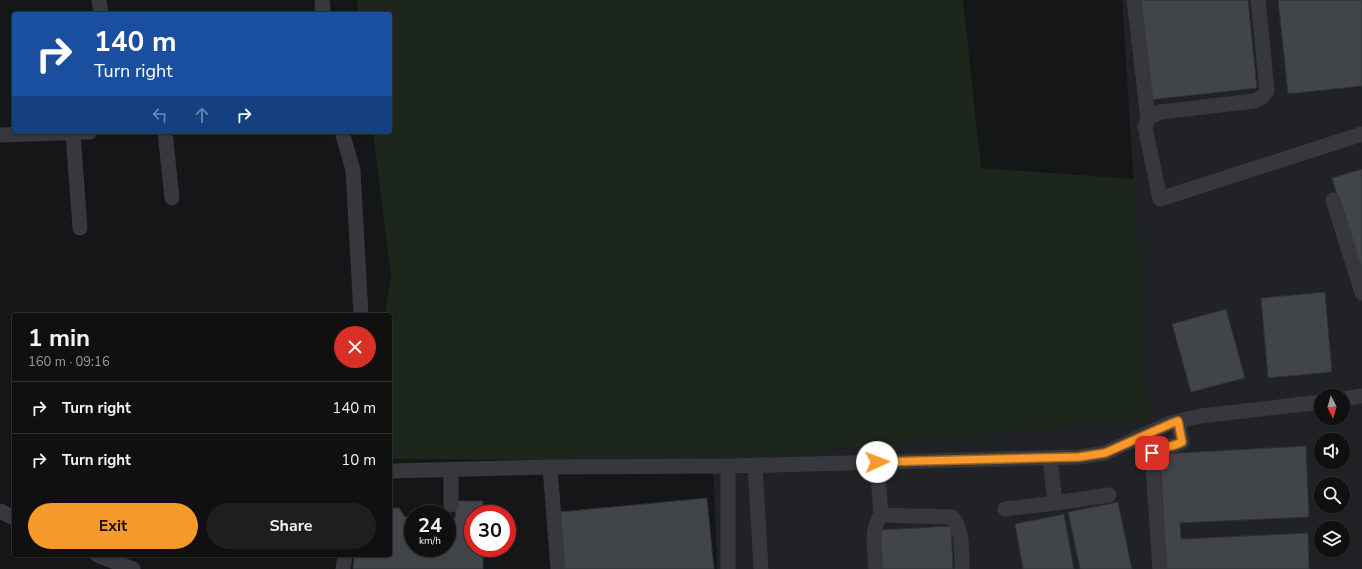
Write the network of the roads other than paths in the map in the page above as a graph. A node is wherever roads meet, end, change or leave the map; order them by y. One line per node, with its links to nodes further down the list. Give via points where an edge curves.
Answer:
1 (99, 0): 5 (street)
2 (322, 0): 6 (street)
3 (1134, 0): 7 (street)
4 (1258, 0): 7 (street, via 1267,92 1262,98 1161,112)
5 (101, 12)
6 (324, 12)
7 (1148, 118): 12 (street, via 1145,127 1160,199)
8 (36, 134): 13 (street)
9 (73, 134): 16 (street)
10 (165, 134): 14 (street)
11 (343, 134): 18 (street, via 353,170)
12 (1362, 134)
13 (0, 135)
14 (172, 198)
15 (1333, 200): 17 (street)
16 (80, 228)
17 (1362, 294)
18 (362, 313)
19 (1362, 396): 20 (street)
20 (1350, 398)
21 (1314, 403): 22 (street)
22 (1178, 421): 23 (street, via 1105,453); 46 (street, via 1182,442 1172,447 1159,448 1152,453)
23 (1050, 458): 24 (street); 31 (street)
24 (877, 462): 25 (street); 35 (street)
25 (755, 465): 26 (street); 43 (street)
26 (728, 466): 27 (street); 42 (street)
27 (550, 467): 28 (street); 41 (street)
28 (451, 469): 29 (street); 32 (street)
29 (392, 470)
30 (1109, 495): 31 (street)
31 (1055, 503): 33 (street)
32 (451, 505)
33 (1004, 510)
34 (0, 511): 36 (street)
35 (881, 516): 44 (street, via 874,529); 45 (street, via 952,517 960,530)
36 (12, 517)
37 (102, 557): 39 (street)
38 (345, 557): 40 (street)
39 (133, 569)
40 (344, 569)
41 (558, 569)
42 (728, 569)
43 (761, 569)
44 (876, 569)
45 (962, 569)
46 (1160, 569)

